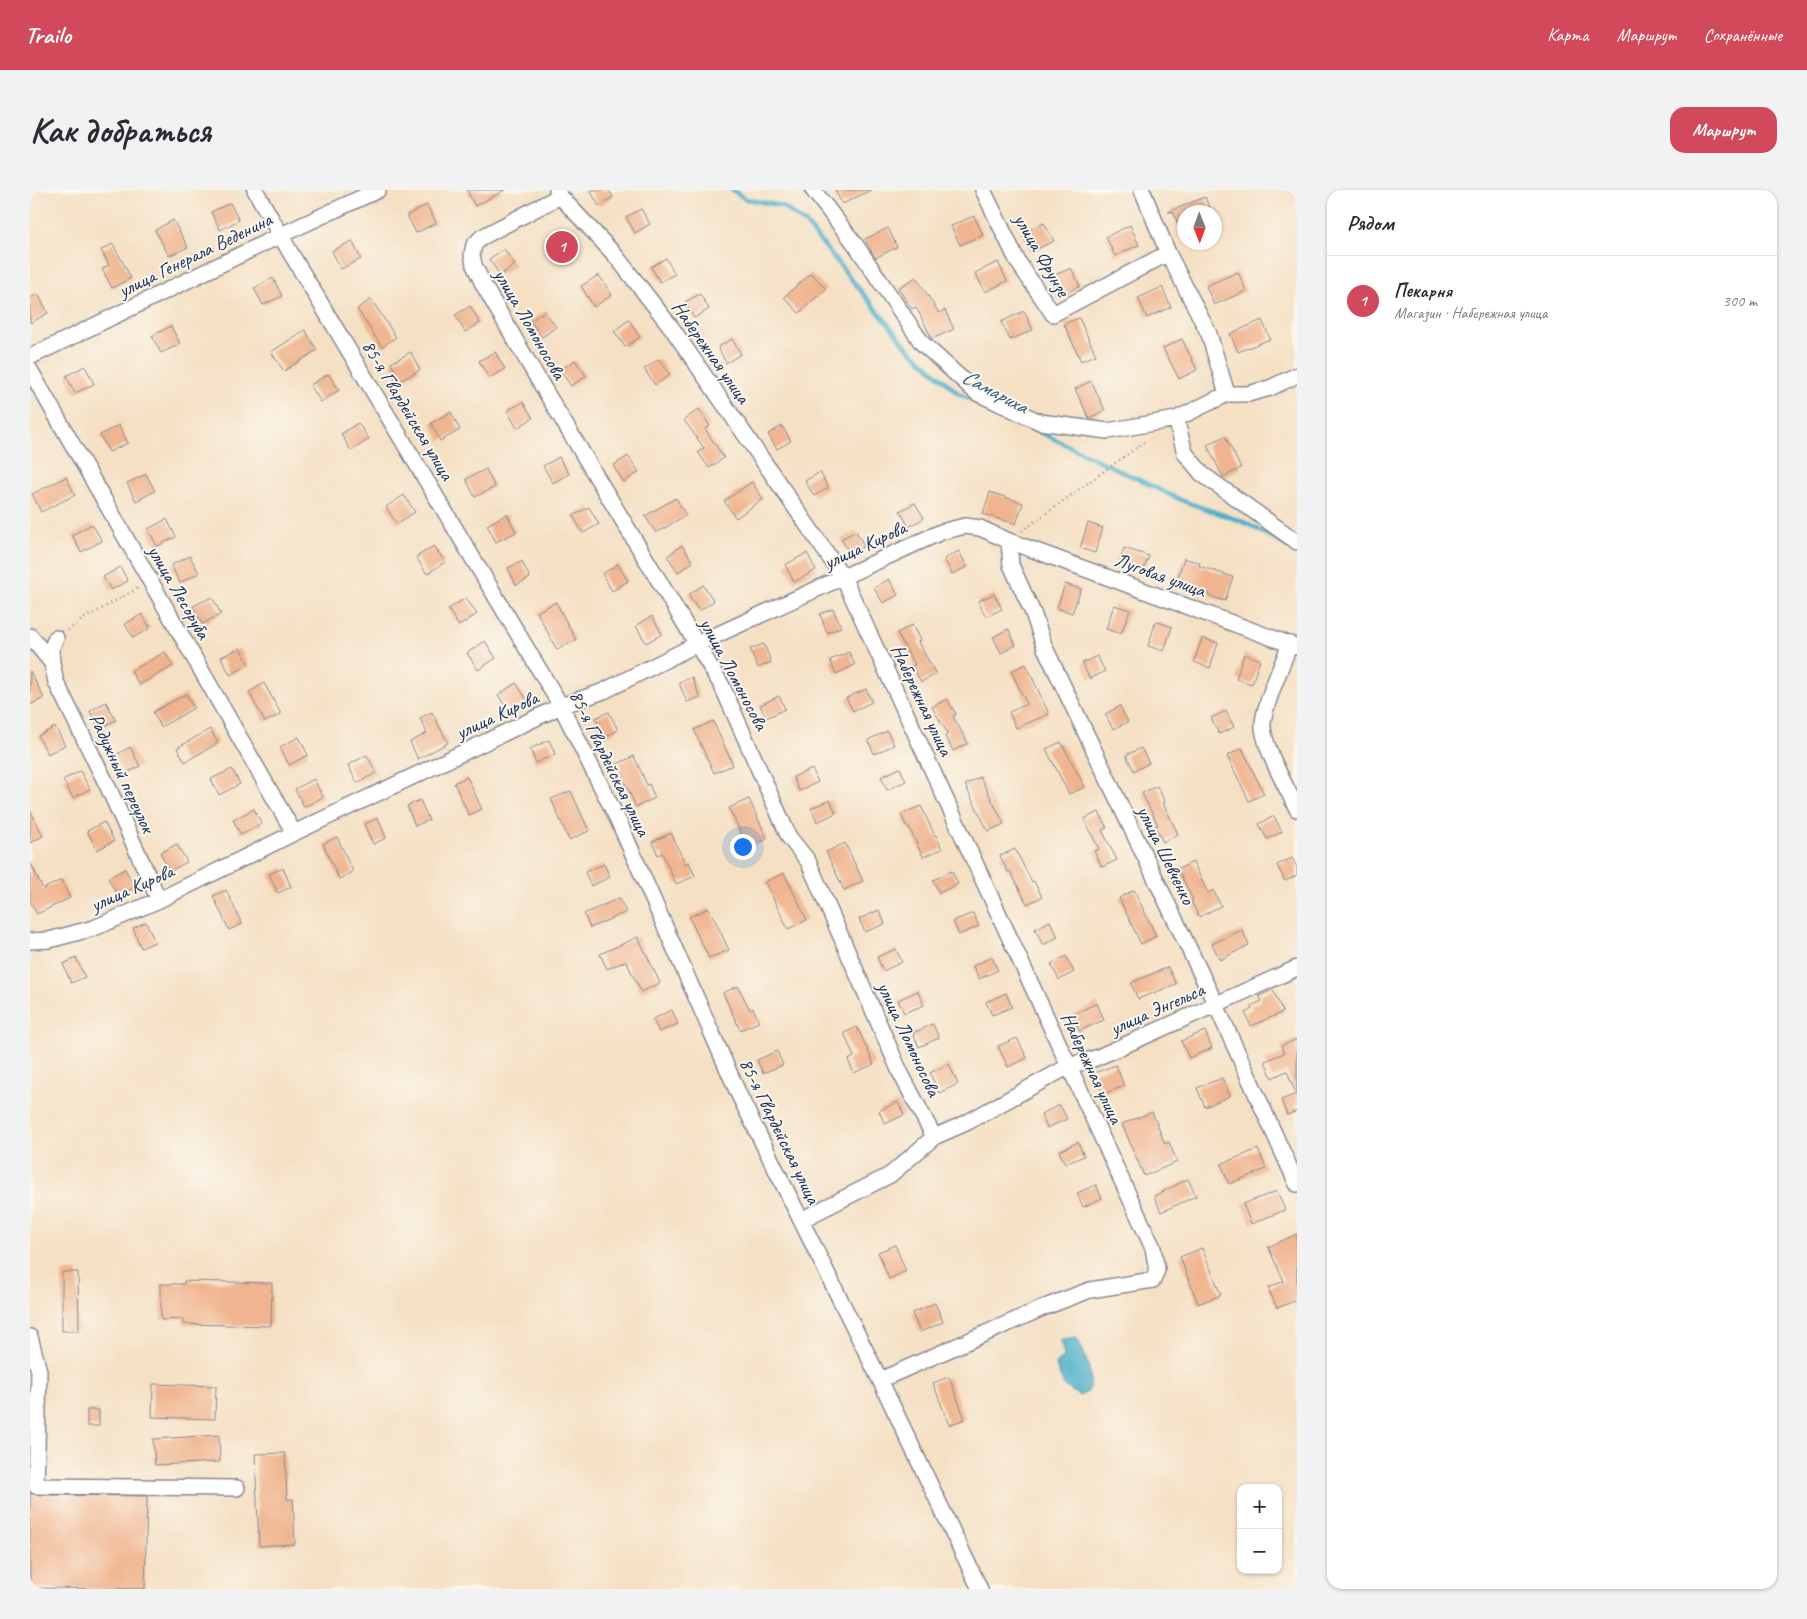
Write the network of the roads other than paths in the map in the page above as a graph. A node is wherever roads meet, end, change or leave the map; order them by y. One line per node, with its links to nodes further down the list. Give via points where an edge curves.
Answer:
1 (255, 190): 7 (street, 85-я Гвардейская улица)
2 (378, 190): 7 (street, улица Генерала Веденина)
3 (813, 190): 13 (street, via 855,244 922,343 977,393 1040,422 1108,431)
4 (983, 190): 8 (street, улица Фрунзе, via 1018,262 1053,314)
5 (1142, 190): 8 (street)
6 (559, 193): 16 (street, Набережная улица, via 615,255 671,327); 19 (street, улица Ломоносова, via 482,237 474,245 474,265)
7 (281, 235): 9 (street, улица Генерала Веденина); 22 (street, 85-я Гвардейская улица)
8 (1168, 253): 12 (street, via 1210,334)
9 (30, 357)
10 (30, 370): 24 (street, улица Лесоруба)
11 (1297, 375): 12 (street, via 1270,388 1248,394)
12 (1228, 394): 13 (street)
13 (1176, 419): 15 (street, via 1185,453 1202,474)
14 (1009, 541): 16 (street, улица Кирова, via 980,528 965,526 940,532); 20 (street, Луговая улица); 28 (street, улица Шевченко, via 1011,565 1046,648)
15 (1297, 542)
16 (843, 577): 19 (street, улица Кирова); 29 (street, Набережная улица)
17 (30, 636): 21 (street, Радужный переулок)
18 (56, 638): 21 (street, Радужный переулок, via 51,649)
19 (696, 644): 22 (street, улица Кирова, via 604,691); 30 (street, улица Ломоносова, via 722,686 789,836 808,861 900,1072)
20 (1293, 646): 23 (street, via 1265,711 1263,726 1266,743)
21 (52, 663): 25 (street, Радужный переулок, via 56,682)
22 (561, 706): 24 (street, улица Кирова); 32 (street, 85-я Гвардейская улица, via 618,820 740,1097)
23 (1297, 809)
24 (294, 834): 25 (street, улица Кирова)
25 (159, 900): 26 (street, улица Кирова, via 94,928 49,940)
26 (30, 941)
27 (1297, 968): 28 (street, улица Энгельса)
28 (1216, 1005): 29 (street, улица Энгельса, via 1096,1058); 31 (street, улица Шевченко)
29 (1069, 1066): 30 (street, улица Энгельса, via 966,1123); 34 (street, Набережная улица, via 1153,1248 1157,1270 1153,1280 1090,1290)
30 (934, 1137): 32 (street, улица Энгельса, via 890,1175)
31 (1297, 1184)
32 (801, 1220): 34 (street, 85-я Гвардейская улица)
33 (30, 1337): 35 (street, via 38,1371 36,1486)
34 (880, 1380): 36 (street, 85-я Гвардейская улица)
35 (237, 1488)
36 (980, 1589)

